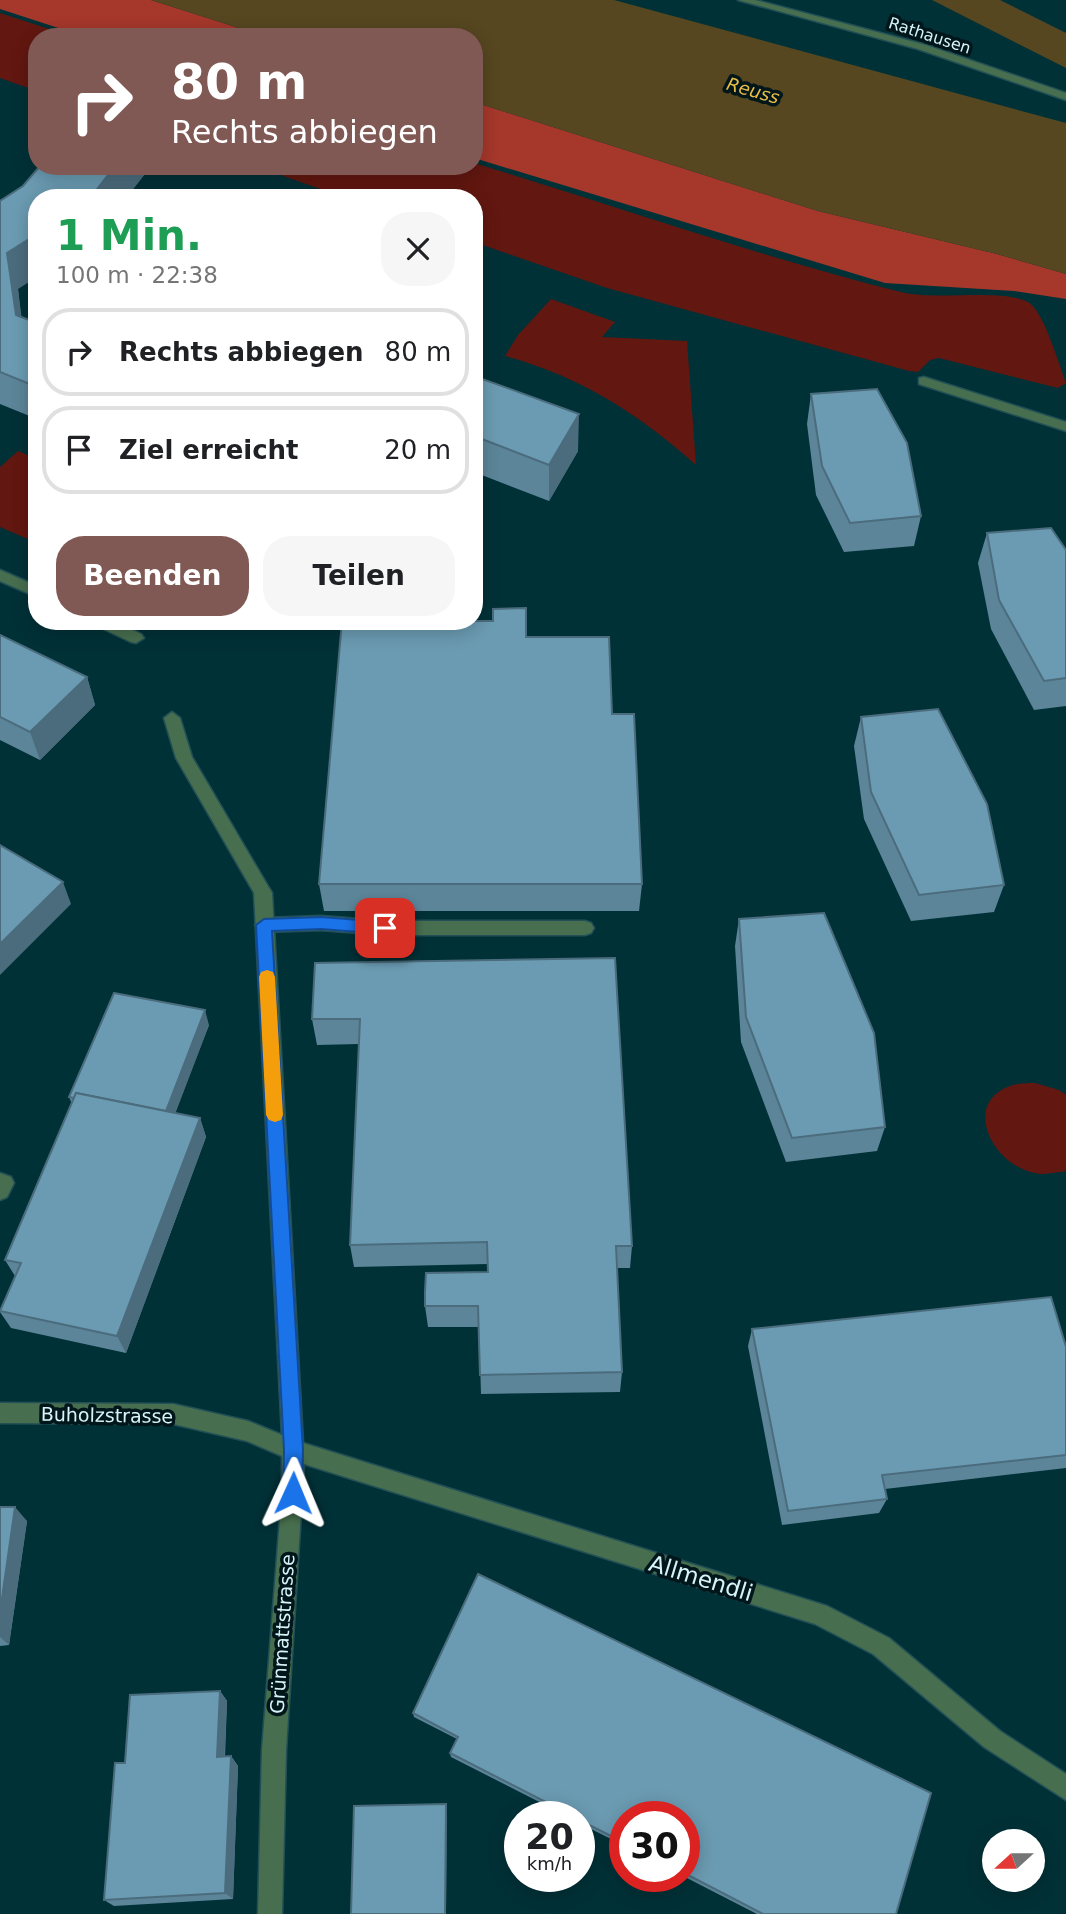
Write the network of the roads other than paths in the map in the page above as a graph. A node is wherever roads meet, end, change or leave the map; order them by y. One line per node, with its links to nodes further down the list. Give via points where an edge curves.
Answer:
1 (743, 0): 2 (street, Rathausen)
2 (774, 4): 3 (street, Rathausen, via 922,47)
3 (1066, 97)
4 (924, 382): 5 (street)
5 (1066, 427)
6 (0, 575): 7 (street)
7 (28, 588)
8 (129, 630): 9 (street)
9 (136, 638)
10 (172, 718): 11 (street, Grünmattstrasse, via 184,758 263,893)
11 (264, 925): 12 (street); 16 (street, Grünmattstrasse)
12 (585, 928)
13 (0, 1182): 14 (street, via 4,1183)
14 (0, 1191)
15 (0, 1413): 16 (street, Buholzstrasse, via 173,1413 248,1431)
16 (293, 1450): 17 (street, Allmendli, via 819,1614 881,1646 992,1739); 18 (street, Grünmattstrasse, via 274,1749)
17 (1066, 1788)
18 (270, 1914)

